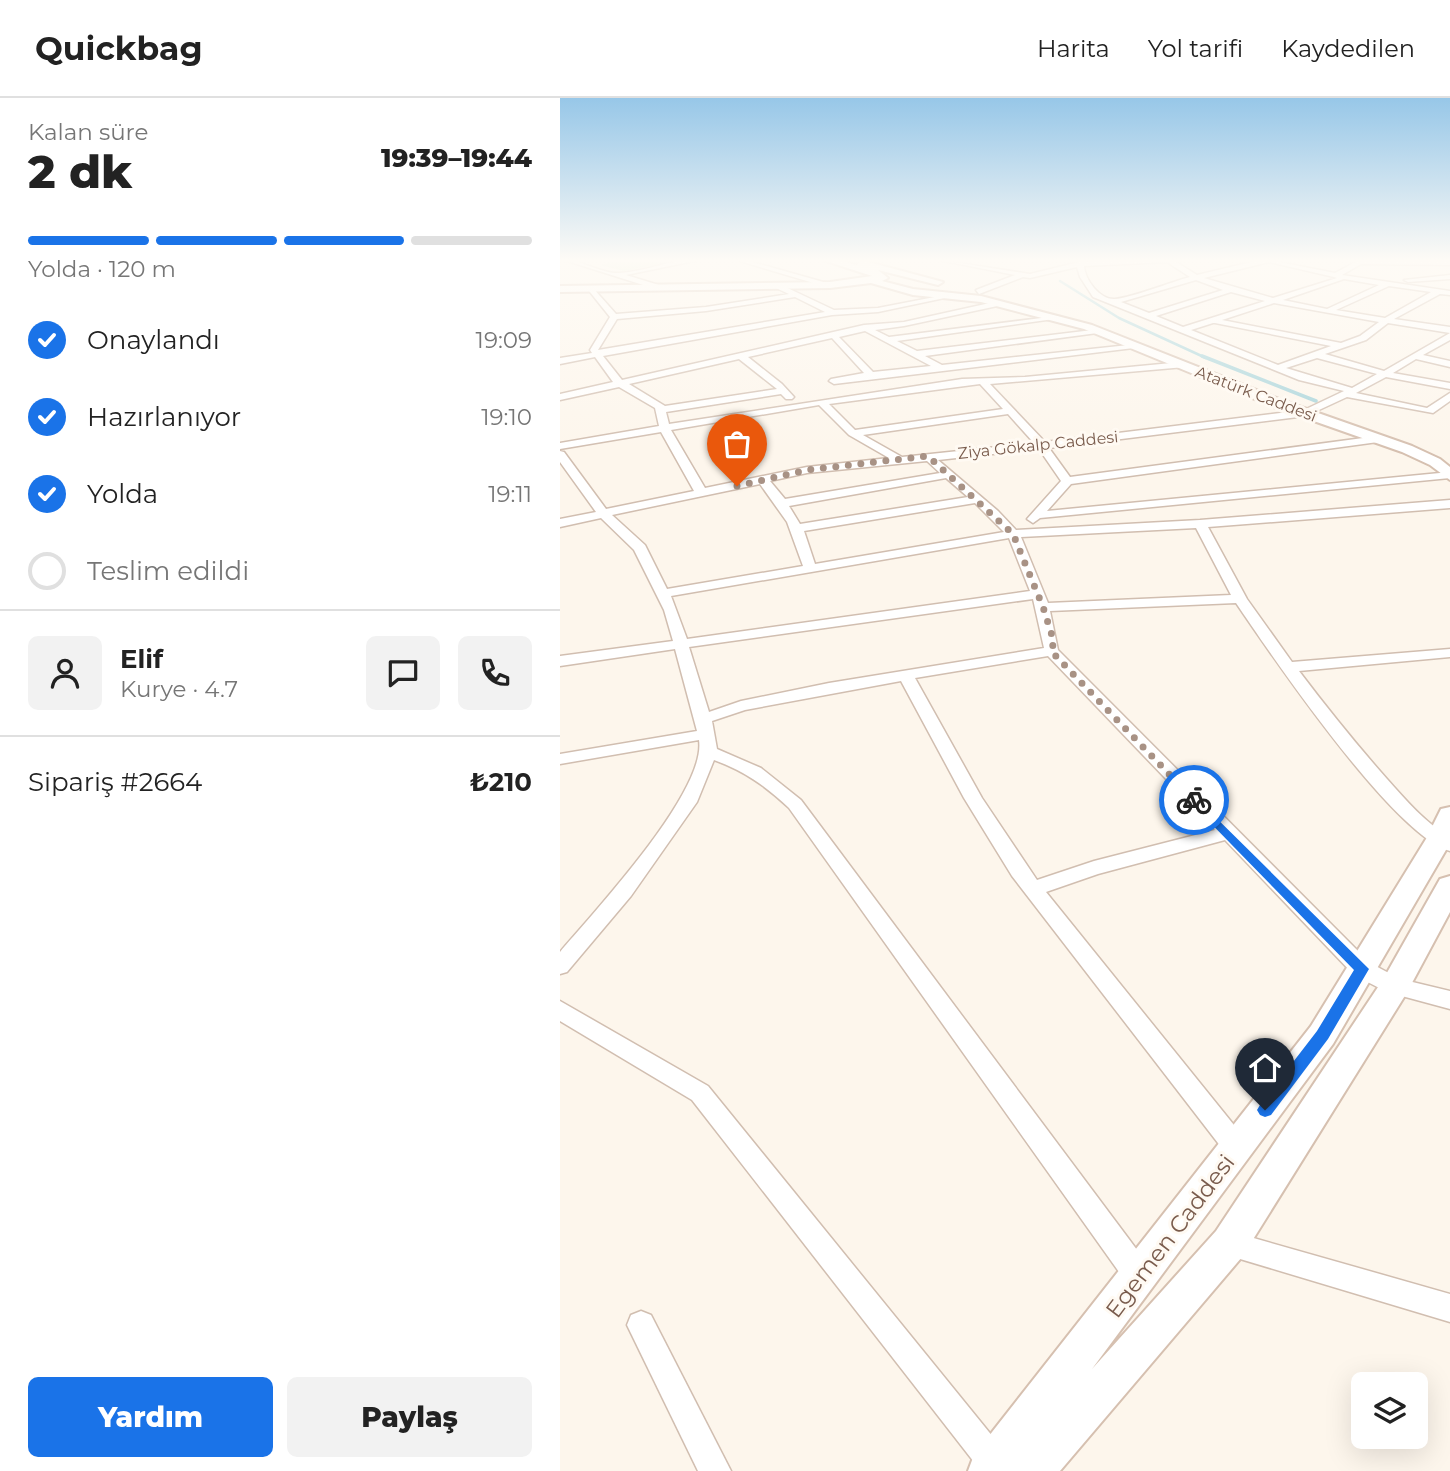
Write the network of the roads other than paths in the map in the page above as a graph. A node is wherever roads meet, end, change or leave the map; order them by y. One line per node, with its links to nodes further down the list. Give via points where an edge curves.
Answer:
1 (610, 323): 23 (street, via 594,350)
2 (776, 323): 23 (street)
3 (856, 323): 13 (street)
4 (908, 323): 13 (street)
5 (1017, 323): 18 (street)
6 (1073, 323): 16 (main road, Atatürk Caddesi)
7 (1094, 323): 47 (main road, Atatürk Caddesi)
8 (1166, 323): 14 (street)
9 (1203, 323): 14 (street)
10 (1227, 323): 20 (street)
11 (1383, 323): 20 (street)
12 (1406, 323): 15 (street)
13 (867, 328): 17 (street); 18 (street)
14 (1183, 330): 31 (street)
15 (1450, 330)
16 (1101, 332): 21 (main road, Atatürk Caddesi); 22 (street)
17 (834, 336): 25 (street); 33 (street)
18 (884, 340): 22 (street)
19 (1448, 340): 26 (street)
20 (1342, 346): 24 (street)
21 (1138, 347): 29 (main road, Atatürk Caddesi); 30 (street)
22 (917, 354): 30 (street)
23 (598, 355): 27 (street); 35 (street)
24 (1317, 355): 31 (street); 32 (street)
25 (740, 356): 35 (street); 39 (street)
26 (1414, 356): 28 (street); 32 (street)
27 (560, 361)
28 (1450, 364)
29 (1182, 365): 37 (street); 47 (main road, Atatürk Caddesi)
30 (940, 368): 33 (street); 36 (street)
31 (1279, 368): 40 (street)
32 (1386, 374): 38 (street); 40 (street)
33 (871, 375): 34 (street)
34 (834, 381)
35 (618, 382): 42 (street); 45 (street)
36 (962, 382): 37 (street); 43 (street)
37 (983, 382): 46 (street)
38 (1450, 386)
39 (783, 391): 44 (street); 45 (street)
40 (1349, 393): 41 (street, via 1429,411); 47 (street)
41 (1450, 396)
42 (560, 397)
43 (821, 402): 44 (street); 49 (street)
44 (794, 406): 48 (street)
45 (661, 410): 48 (street)
46 (1011, 411): 49 (street); 51 (street)
47 (1311, 412): 50 (main road, Atatürk Caddesi); 51 (street, Ziya Gökalp Caddesi); 53 (main road, Atatürk Caddesi)
48 (664, 427): 52 (street); 62 (street)
49 (853, 433): 56 (street)
50 (1378, 439): 59 (main road, Atatürk Caddesi, via 1435,462); 61 (street)
51 (1042, 445): 55 (street, Ziya Gökalp Caddesi); 61 (street)
52 (560, 446)
53 (1446, 452)
54 (560, 454): 57 (street)
55 (928, 456): 56 (street, Ziya Gökalp Caddesi); 58 (street)
56 (898, 459): 60 (street, Ziya Gökalp Caddesi, via 807,470)
57 (565, 467): 66 (street)
58 (947, 475): 63 (street); 64 (street)
59 (1450, 475): 67 (street)
60 (763, 481): 62 (street, Ziya Gökalp Caddesi); 64 (street)
61 (1067, 481): 67 (street)
62 (702, 494): 66 (street, Ziya Gökalp Caddesi)
63 (975, 499): 70 (street); 71 (street)
64 (783, 503): 70 (street)
65 (1450, 504): 69 (street)
66 (603, 513): 68 (street, Ziya Gökalp Caddesi); 73 (street, via 639,548)
67 (1038, 515): 71 (street)
68 (560, 523)
69 (1200, 524): 71 (street); 74 (street)
70 (797, 528): 72 (street)
71 (1013, 534): 72 (street); 75 (street)
72 (810, 570): 73 (street)
73 (661, 594): 76 (street)
74 (1240, 599): 75 (street); 80 (street)
75 (1040, 600): 76 (street); 77 (street, via 1054,642)
76 (683, 642): 79 (street); 82 (street)
77 (1051, 651): 81 (street); 84 (street)
78 (1450, 653): 80 (street)
79 (560, 662)
80 (1288, 667): 85 (street, via 1400,804)
81 (905, 674): 82 (street, via 741,706); 87 (street, via 974,798)
82 (706, 735): 83 (street); 88 (street, via 691,798 624,891); 95 (street, via 795,804)
83 (560, 759)
84 (1229, 833): 87 (street); 89 (street)
85 (1446, 833): 89 (main road, Egemen Caddesi)
86 (1450, 886): 90 (main road, Egemen Caddesi)
87 (1033, 889): 93 (street)
88 (560, 966)
89 (1362, 969): 90 (street); 93 (main road, Egemen Caddesi, via 1322,1035)
90 (1395, 986): 91 (street); 94 (main road, Egemen Caddesi)
91 (1450, 1000)
92 (560, 1010): 99 (street, via 700,1093)
93 (1237, 1148): 95 (main road, Egemen Caddesi)
94 (1229, 1244): 96 (street); 98 (main road, Egemen Caddesi)
95 (1139, 1276): 99 (main road, Egemen Caddesi)
96 (1450, 1308)
97 (641, 1325): 100 (street)
98 (1041, 1467)
99 (993, 1468)
100 (715, 1471)

